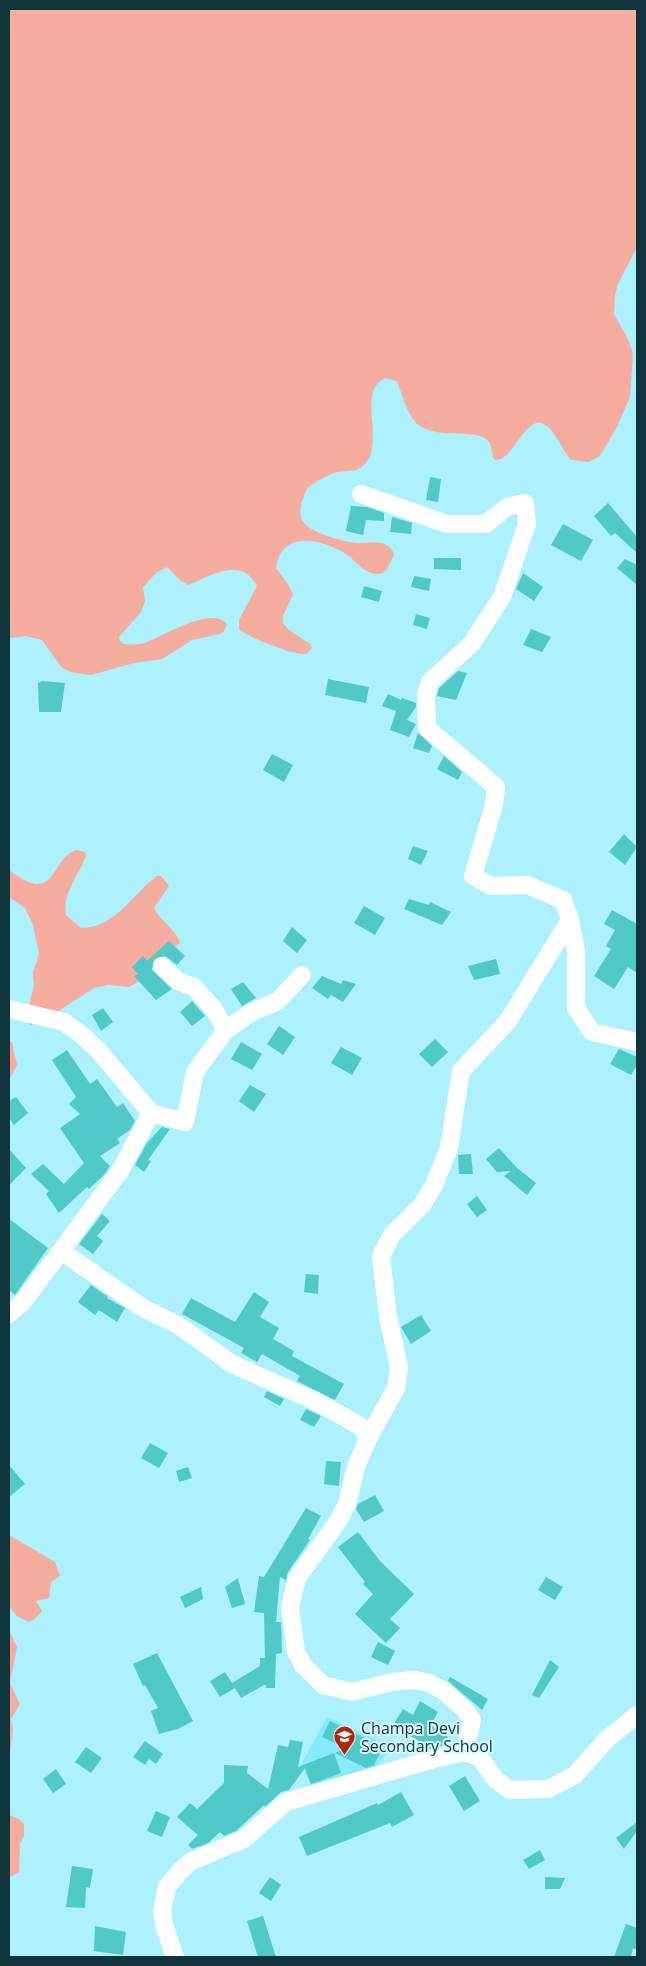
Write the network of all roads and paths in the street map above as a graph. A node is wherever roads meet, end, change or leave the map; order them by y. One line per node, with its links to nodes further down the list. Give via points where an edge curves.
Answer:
1 (361, 494): 2 (street, via 447,524 486,524 507,508 525,503 528,524 502,597 472,643 430,682 426,695 427,728 496,787 494,805 473,876 491,886 527,885 549,893 564,900)
2 (570, 920): 7 (street, via 576,951 576,1008 592,1032); 11 (street, via 508,1021 461,1071 449,1148 434,1185 422,1204 392,1236 381,1256 388,1317 399,1367 396,1388)
3 (162, 966): 6 (street, via 178,981 194,988 213,1008)
4 (302, 976): 6 (street, via 278,1001 252,1012)
5 (9, 1009): 8 (street, via 64,1022 83,1036)
6 (226, 1030): 8 (street, via 195,1072 185,1122)
7 (637, 1042)
8 (151, 1114): 9 (street, via 120,1171)
9 (61, 1251): 10 (street, via 22,1303); 11 (street, via 143,1308 178,1325 232,1364 348,1419 361,1427)
10 (9, 1314)
11 (368, 1439): 13 (street, via 356,1467 347,1504 297,1578 290,1607 296,1652 303,1665 323,1686 336,1690 352,1692 415,1680 444,1691 472,1720)
12 (637, 1715): 13 (street, via 606,1740 575,1775 548,1789 510,1790 496,1780 480,1758)
13 (465, 1752): 14 (street, via 286,1802 244,1839 192,1861 167,1887 162,1911)
14 (175, 1957)

